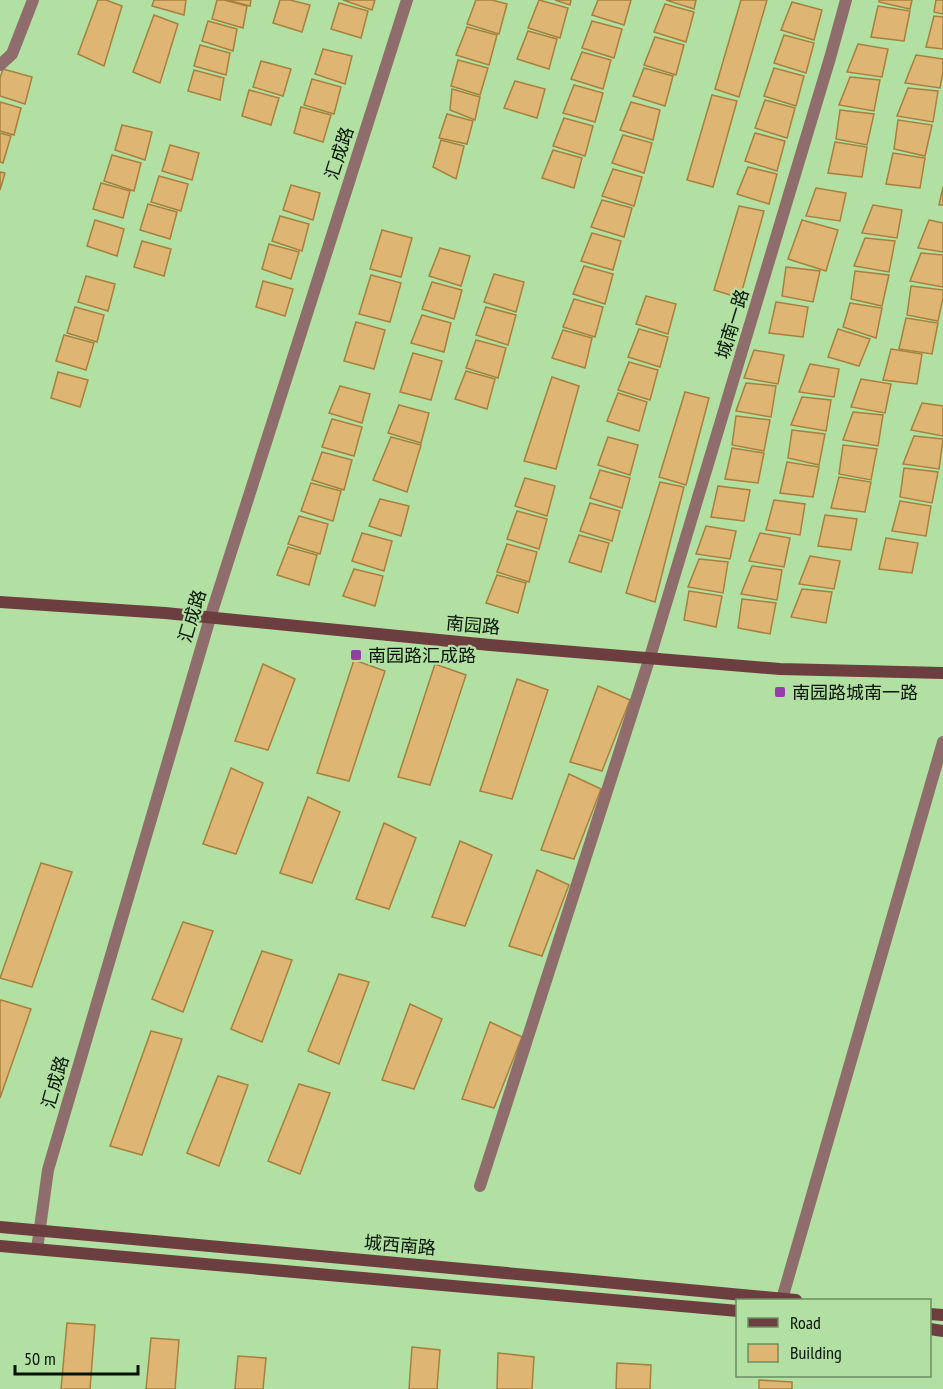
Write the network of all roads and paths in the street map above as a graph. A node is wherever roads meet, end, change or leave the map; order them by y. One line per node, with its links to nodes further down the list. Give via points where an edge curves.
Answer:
1 (33, 0): 4 (street, via 12,54)
2 (407, 0): 6 (street, 汇成路)
3 (846, 0): 7 (street, 城南一路)
4 (0, 64)
5 (0, 602): 6 (main road, 南园路)
6 (210, 618): 7 (main road, 南园路); 12 (street, 汇成路, via 48,1170)
7 (650, 657): 8 (main road, 南园路, via 780,669); 10 (street, 城南一路)
8 (943, 673)
9 (943, 742): 15 (street)
10 (480, 1186)
11 (0, 1227): 12 (main road, 城西南路)
12 (39, 1232): 14 (street, 汇成路); 15 (main road, 城西南路)
13 (0, 1246): 14 (main road, 城西南路)
14 (37, 1249): 16 (main road, 城西南路)
15 (782, 1299)
16 (736, 1311)

